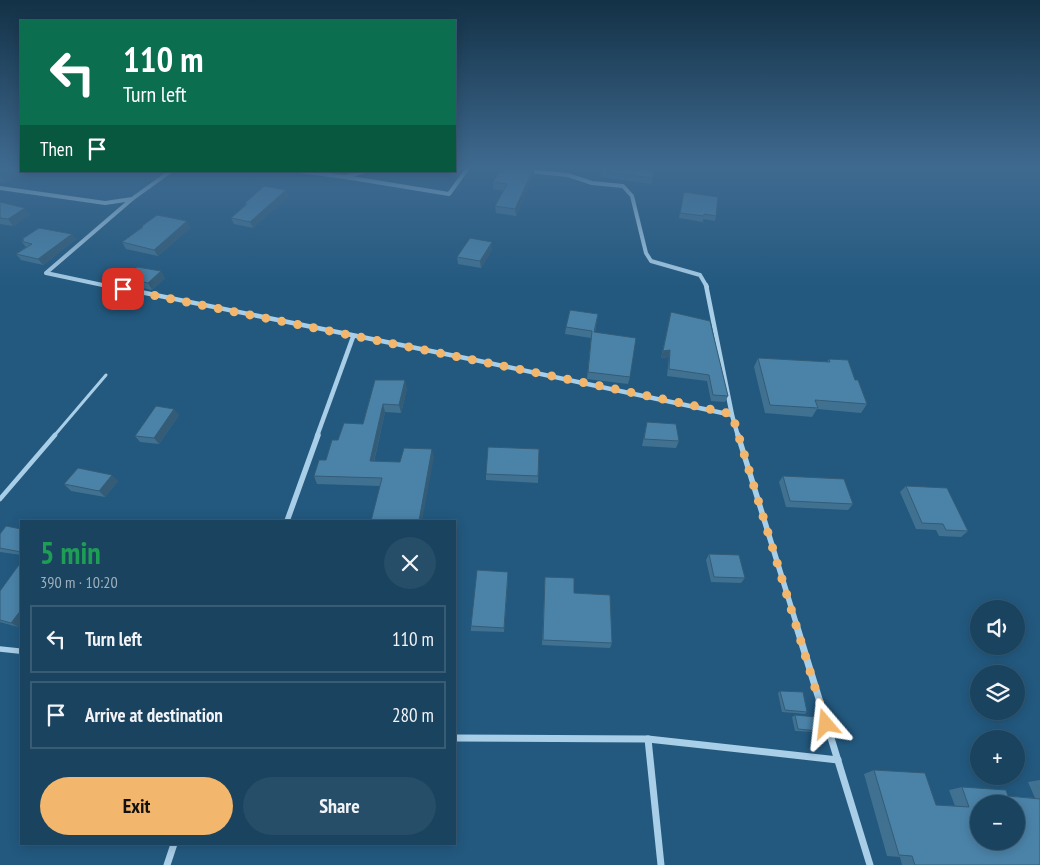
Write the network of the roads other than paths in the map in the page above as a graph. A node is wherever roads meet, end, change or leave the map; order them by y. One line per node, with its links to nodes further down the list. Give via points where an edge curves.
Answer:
1 (121, 208): 3 (street, via 46,273)
2 (635, 208): 5 (street, via 651,261 700,275 707,286)
3 (353, 336): 5 (street); 7 (street)
4 (106, 375): 6 (lane)
5 (732, 414): 12 (street)
6 (0, 499)
7 (287, 520)
8 (0, 649): 9 (lane)
9 (19, 651)
10 (456, 738): 11 (street)
11 (648, 739): 12 (street); 15 (street)
12 (838, 760): 16 (street)
13 (174, 845): 14 (street)
14 (167, 865)
15 (661, 865)
16 (870, 865)

